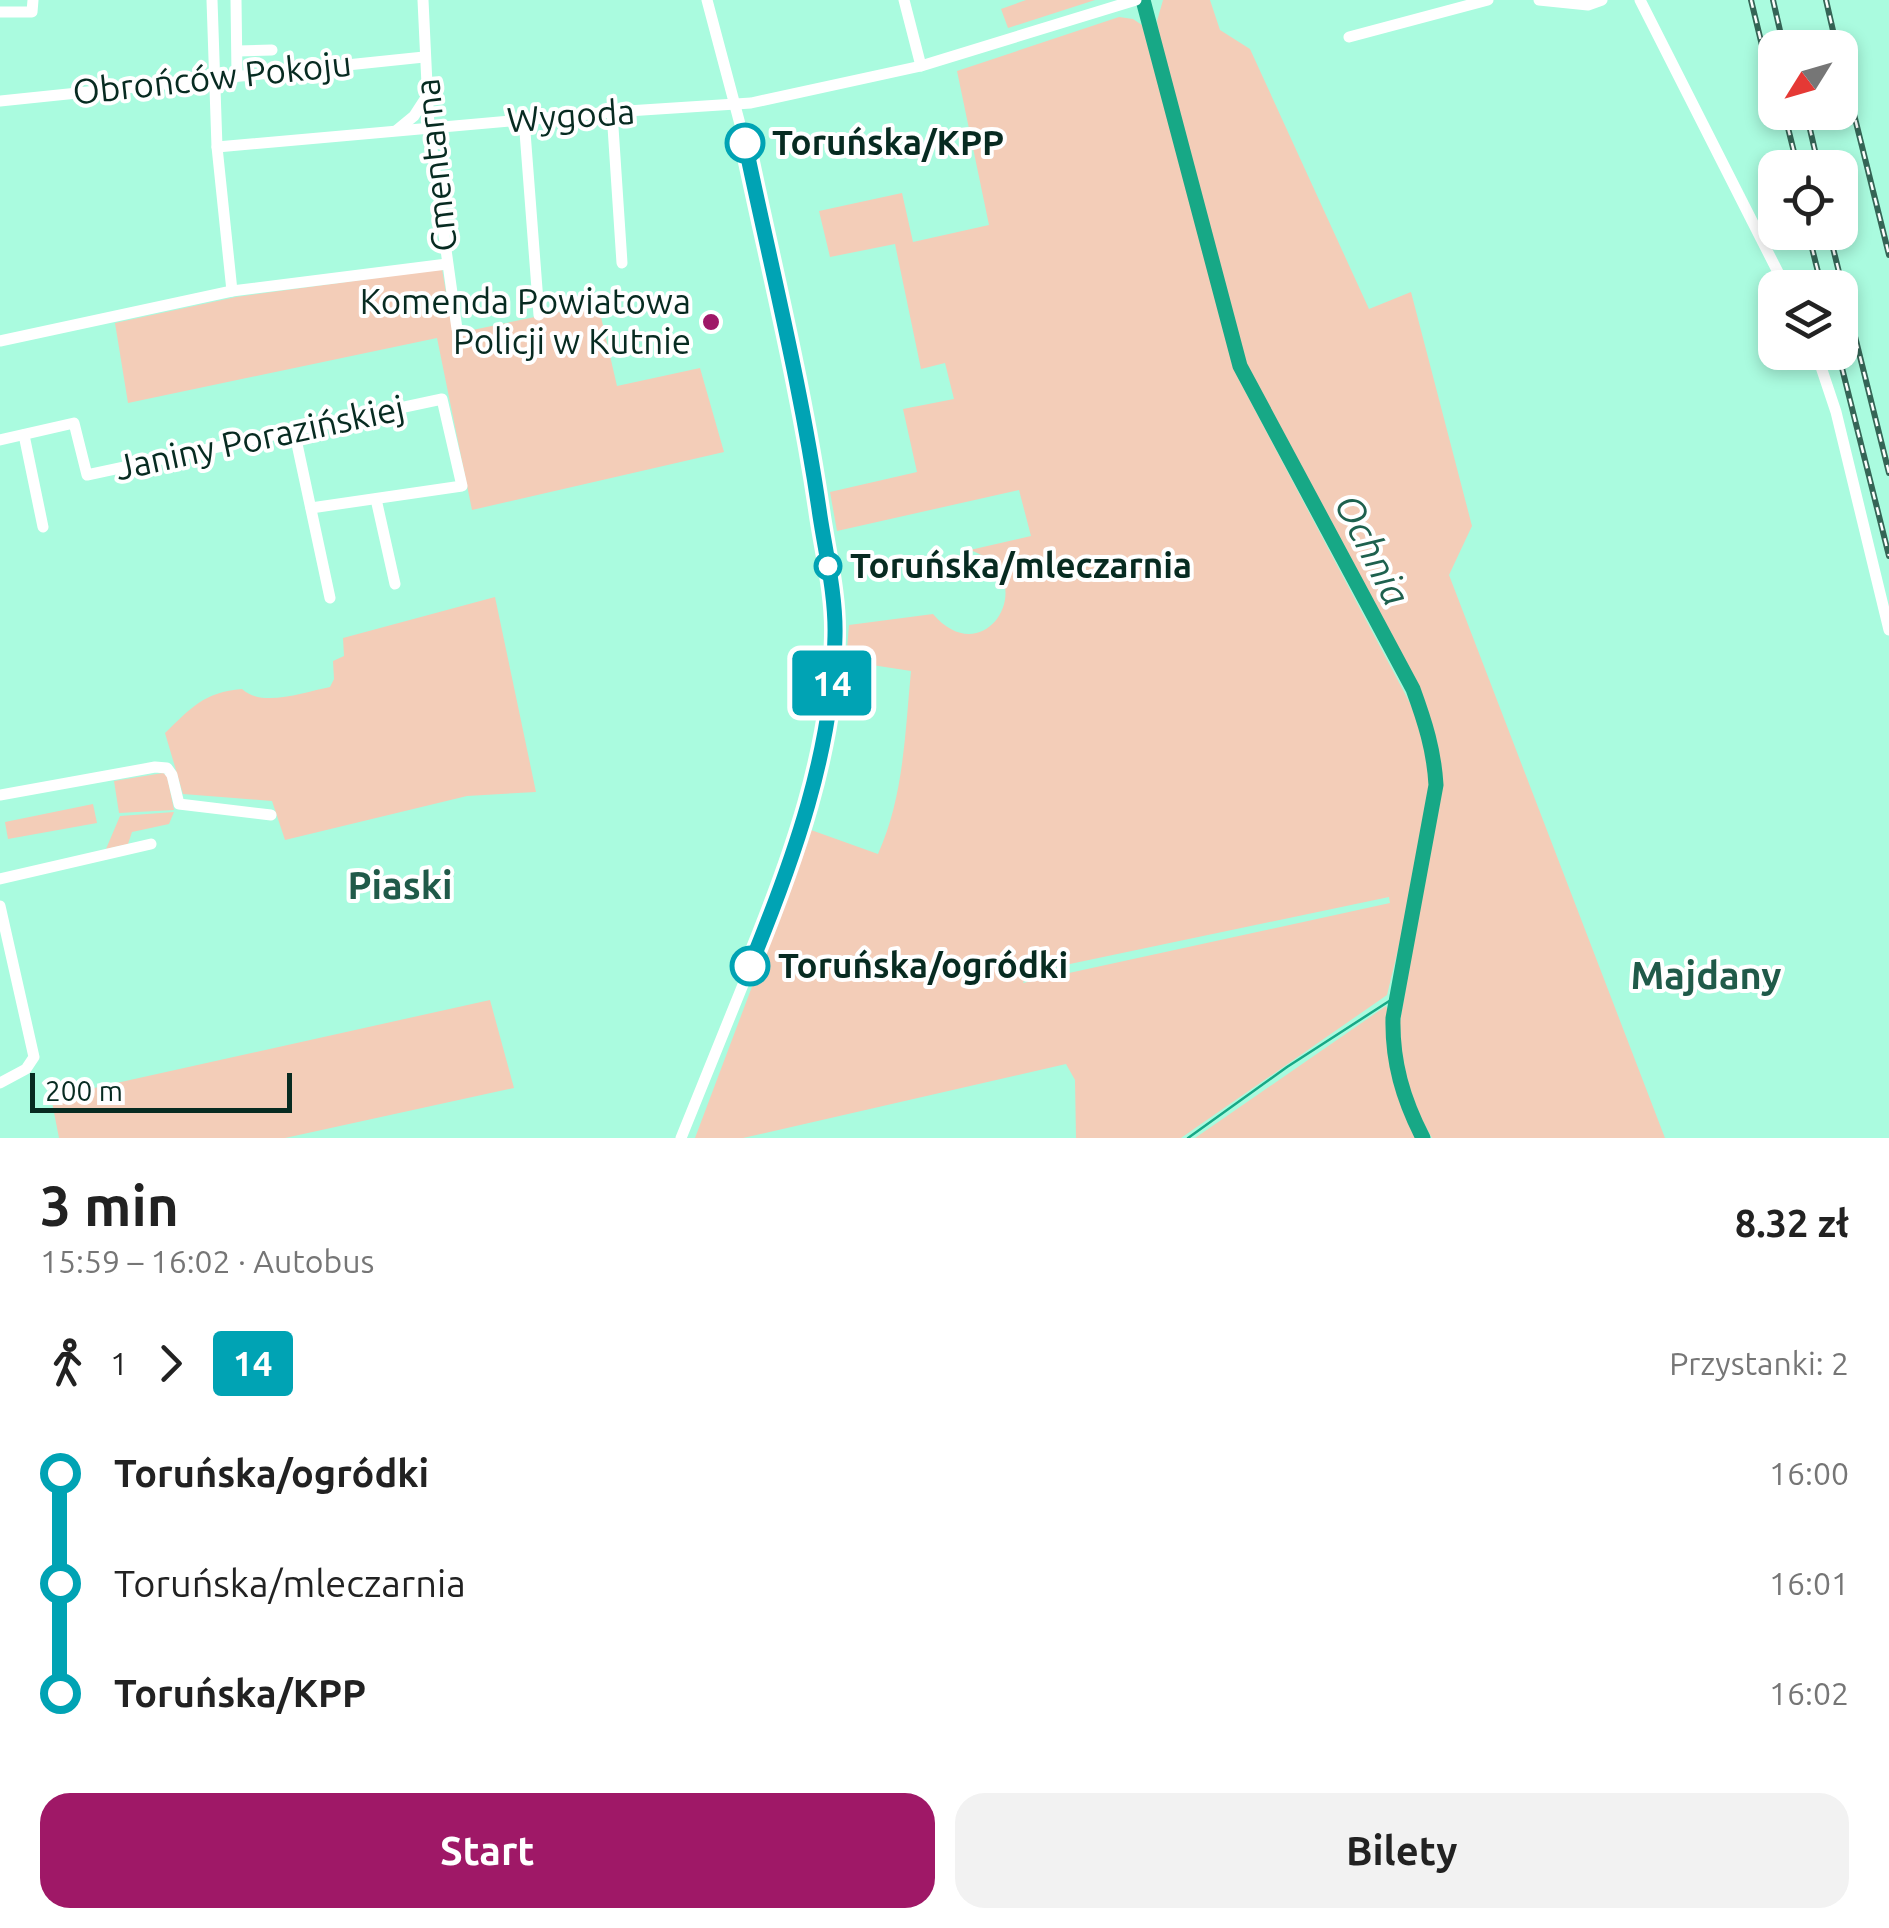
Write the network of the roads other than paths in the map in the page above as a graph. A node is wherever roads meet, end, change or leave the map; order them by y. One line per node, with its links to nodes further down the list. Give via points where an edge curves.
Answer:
1 (32, 0): 12 (street, via 32,12)
2 (212, 0): 19 (street)
3 (236, 0): 15 (street)
4 (423, 0): 16 (street, Cmentarna)
5 (707, 0): 22 (street)
6 (904, 0): 17 (street)
7 (1136, 0): 17 (street, Wygoda)
8 (1488, 0): 13 (street)
9 (1539, 0): 10 (street, via 1588,6)
10 (1602, 0)
11 (1640, 0): 30 (street)
12 (0, 12)
13 (1349, 37)
14 (272, 50): 15 (street)
15 (238, 51): 18 (street)
16 (424, 56): 18 (street, Obrońców Pokoju); 20 (street, Cmentarna)
17 (922, 66): 22 (street, Wygoda)
18 (237, 75): 19 (street, Obrońców Pokoju)
19 (212, 78): 21 (street, Obrońców Pokoju); 27 (street)
20 (427, 96): 25 (street, Cmentarna); 26 (street)
21 (0, 100)
22 (736, 105): 23 (street, Wygoda); 52 (street, via 808,438 833,604 834,660 806,811)
23 (612, 112): 24 (street, Wygoda); 28 (street)
24 (524, 120): 25 (street, Wygoda); 32 (street)
25 (429, 128): 26 (street, Wygoda); 29 (street, Cmentarna)
26 (396, 130): 27 (street, Wygoda)
27 (217, 147): 31 (street)
28 (622, 263)
29 (447, 264): 31 (street); 33 (street, Cmentarna)
30 (1777, 270)
31 (232, 291): 34 (street)
32 (539, 314)
33 (457, 329)
34 (0, 342)
35 (1822, 370): 44 (street)
36 (294, 430): 37 (street, Janiny Porazińskiej, via 87,475 74,424); 39 (street, Janiny Porazińskiej, via 442,399 462,486); 40 (street)
37 (24, 434): 38 (street, Janiny Porazińskiej); 41 (street)
38 (0, 440)
39 (376, 499): 40 (street); 42 (street)
40 (311, 508): 43 (street)
41 (43, 527)
42 (395, 584)
43 (330, 598)
44 (1889, 630)
45 (0, 796): 46 (street, via 155,767 172,774 180,804)
46 (271, 815)
47 (151, 844): 48 (street)
48 (0, 878)
49 (0, 906): 50 (street)
50 (4, 942): 51 (street, via 34,1057)
51 (0, 1084)
52 (681, 1138)

